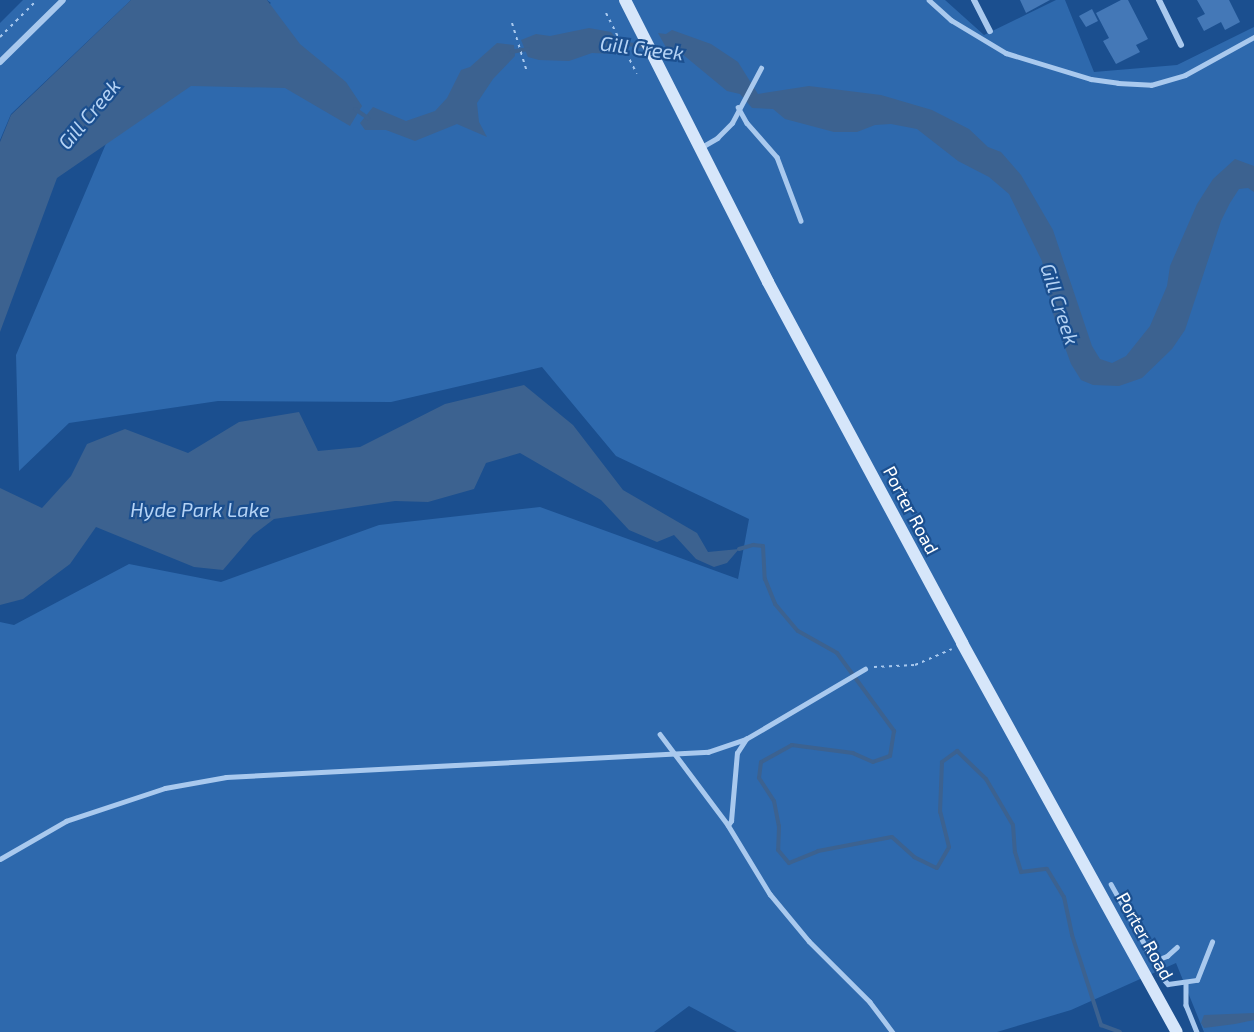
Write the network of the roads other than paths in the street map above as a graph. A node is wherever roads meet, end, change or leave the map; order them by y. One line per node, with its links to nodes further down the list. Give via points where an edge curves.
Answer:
1 (63, 0): 9 (street)
2 (625, 0): 12 (main road, Porter Road)
3 (929, 0): 7 (lane, via 965,30 1006,53 1091,79 1118,83 1151,85 1185,75)
4 (974, 0): 6 (street)
5 (1159, 0): 8 (street)
6 (990, 31)
7 (1254, 37)
8 (1181, 45)
9 (0, 62)
10 (761, 68): 11 (lane)
11 (738, 107): 12 (lane, via 732,123); 13 (lane, via 777,157)
12 (700, 148): 26 (main road, Porter Road, via 962,643)
13 (801, 221)
14 (865, 669): 16 (lane)
15 (660, 734): 17 (lane)
16 (746, 739): 17 (lane, via 708,752); 18 (lane, via 736,753)
17 (678, 756): 18 (lane); 19 (lane, via 226,777 165,788 66,820)
18 (728, 825): 25 (lane, via 770,894 808,941 870,1002)
19 (0, 858)
20 (1111, 884): 23 (lane)
21 (1212, 942): 24 (lane, via 1197,980)
22 (1177, 947): 23 (lane)
23 (1154, 961): 24 (lane, via 1168,984)
24 (1186, 983): 27 (lane, via 1186,1005)
25 (892, 1032)
26 (1177, 1032)
27 (1197, 1032)

